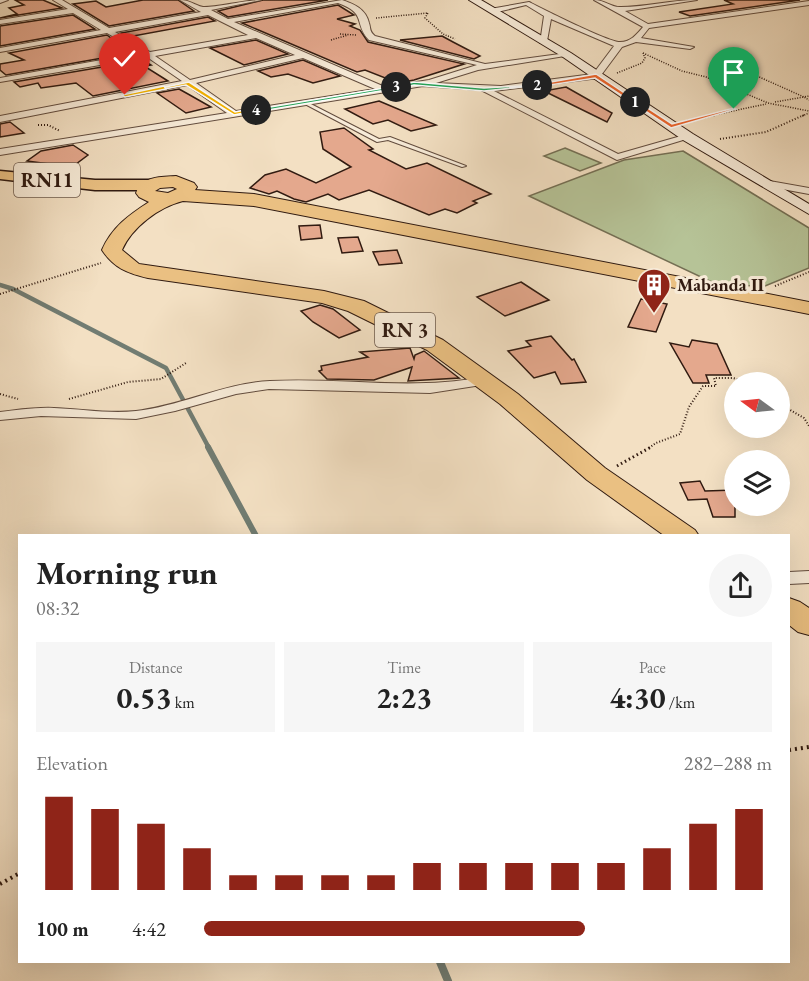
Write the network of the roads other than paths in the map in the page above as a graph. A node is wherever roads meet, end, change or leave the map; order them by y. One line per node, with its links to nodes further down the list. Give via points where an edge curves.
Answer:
1 (71, 0): 7 (street)
2 (184, 0): 12 (street)
3 (257, 0): 12 (street)
4 (474, 0): 9 (main road)
5 (598, 0): 10 (street)
6 (693, 0): 10 (street)
7 (58, 1): 11 (street)
8 (809, 3): 16 (street)
9 (493, 10): 13 (street, via 526,3); 20 (main road)
10 (618, 10): 16 (street)
11 (72, 11): 15 (street); 17 (street)
12 (207, 11): 14 (street); 17 (street)
13 (548, 15): 20 (street); 21 (street)
14 (228, 21): 18 (street); 27 (street, via 338,1 354,6 365,19 366,32 372,38)
15 (0, 22)
16 (646, 26): 19 (street)
17 (110, 31): 23 (street); 24 (street)
18 (257, 36): 24 (street); 26 (street)
19 (636, 40): 21 (street); 22 (street)
20 (543, 41): 25 (main road)
21 (619, 45): 28 (street)
22 (690, 46)
23 (0, 50)
24 (149, 55): 29 (street); 30 (street)
25 (567, 55): 27 (street); 28 (main road)
26 (302, 56): 30 (street); 32 (street)
27 (493, 66): 31 (street)
28 (596, 76): 33 (street); 37 (main road)
29 (0, 80)
30 (187, 83): 35 (street); 36 (street)
31 (414, 84): 32 (street); 33 (street)
32 (383, 89): 34 (street)
33 (484, 90): 37 (street, via 617,157)
34 (305, 102): 35 (street); 39 (lane, via 379,141 388,138)
35 (234, 113): 38 (street)
36 (0, 119)
37 (688, 138): 41 (main road)
38 (0, 152)
39 (464, 166)
40 (0, 176): 43 (main road, RN11)
41 (764, 183): 42 (street); 44 (main road)
42 (809, 191)
43 (163, 192): 45 (highway, via 254,200); 46 (highway, RN 3, via 114,242 112,249 118,258 132,268 287,290 356,306 435,345)
44 (809, 210)
45 (809, 308)
46 (483, 381): 47 (street, via 441,388 268,385 236,389 136,415 39,412); 48 (highway, RN 3, via 596,474)
47 (0, 416)
48 (682, 534)
49 (809, 577): 50 (street)
50 (790, 578)
51 (790, 610): 52 (highway)
52 (809, 624)

